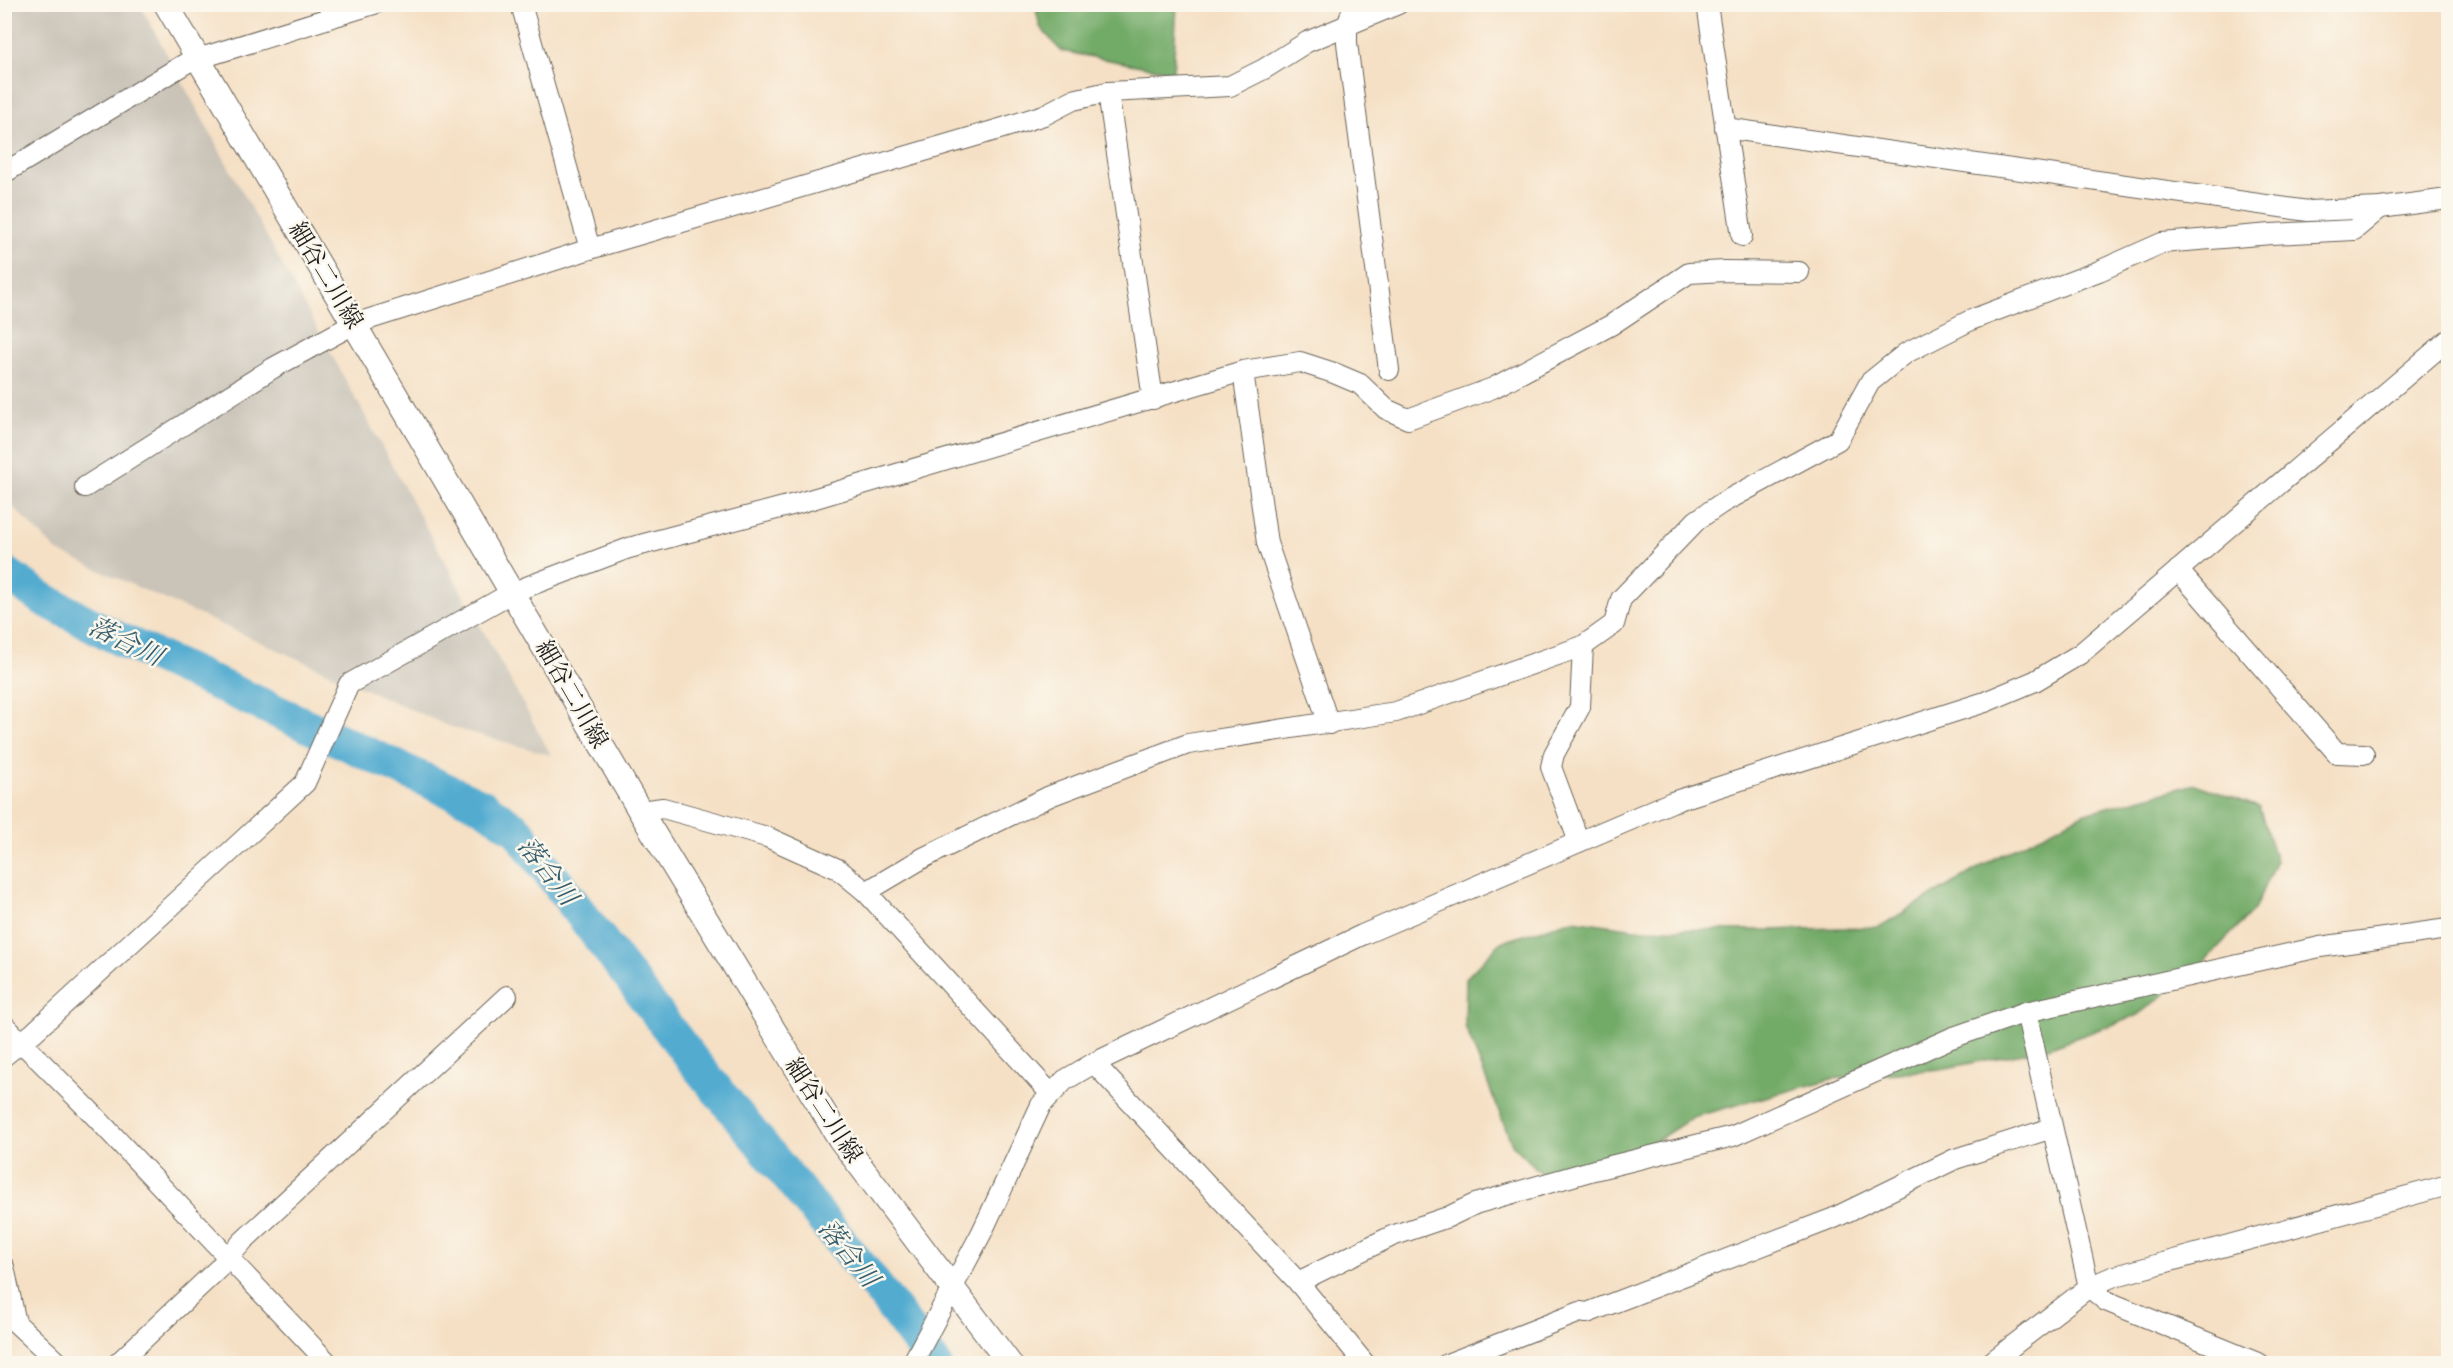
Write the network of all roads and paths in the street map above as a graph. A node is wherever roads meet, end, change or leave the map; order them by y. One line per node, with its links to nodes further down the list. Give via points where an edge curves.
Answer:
1 (166, 4): 8 (main road, 細谷二川線)
2 (374, 4): 8 (street)
3 (521, 4): 15 (street)
4 (1354, 4): 7 (street)
5 (1398, 4): 7 (street)
6 (1707, 4): 10 (street)
7 (1347, 27): 9 (street, via 1308,42 1230,86); 19 (street)
8 (197, 57): 11 (street); 17 (main road, 細谷二川線)
9 (1108, 92): 15 (street, via 1073,100 1044,115 1003,128); 21 (street)
10 (1725, 128): 13 (street, via 2308,211); 14 (street)
11 (4, 172)
12 (2448, 198): 13 (street)
13 (2380, 208): 25 (street, via 2354,230 2162,243 1971,320 1906,353 1870,382 1838,440 1697,520 1621,599 1614,624)
14 (1742, 236)
15 (590, 249): 17 (street)
16 (1799, 272): 20 (street, via 1689,273 1611,326 1503,383 1407,419 1386,409 1360,384 1300,362)
17 (354, 324): 22 (street, via 273,368); 24 (main road, 細谷二川線)
18 (2448, 340): 23 (street)
19 (1389, 370)
20 (1243, 371): 21 (street); 26 (street, via 1267,543)
21 (1152, 399): 24 (street, via 629,549)
22 (85, 487)
23 (2178, 570): 27 (street, via 2337,753); 29 (street, via 2080,654 2035,681 1985,702 1672,802)
24 (513, 592): 28 (main road, 細谷二川線); 35 (street, via 349,684 305,783)
25 (1583, 646): 26 (street, via 1395,712); 29 (street, via 1580,706 1551,767)
26 (1329, 724): 30 (street, via 1188,744 1050,796 922,858)
27 (2364, 754)
28 (640, 811): 30 (street, via 663,808 767,837 838,869); 44 (main road, 細谷二川線, via 840,1140)
29 (1579, 842): 37 (street, via 1362,935)
30 (866, 892): 38 (street)
31 (2448, 929): 33 (street, via 2320,947)
32 (507, 996): 41 (street)
33 (2026, 1012): 39 (street); 43 (street, via 1952,1038 1733,1136 1475,1204 1392,1236)
34 (4, 1025): 35 (street)
35 (21, 1041): 36 (street); 41 (street)
36 (4, 1056)
37 (1094, 1063): 38 (street, via 1065,1080); 43 (street)
38 (1051, 1094): 44 (street, via 1041,1105)
39 (2052, 1128): 45 (street); 52 (street, via 1956,1159 1834,1218)
40 (2448, 1185): 45 (street, via 2123,1274)
41 (228, 1258): 47 (street); 48 (street)
42 (4, 1267): 46 (street, via 16,1323)
43 (1298, 1282): 51 (street)
44 (953, 1287): 49 (street); 50 (main road, 細谷二川線)
45 (2089, 1287): 53 (street); 54 (street, via 2106,1301)
46 (60, 1364)
47 (117, 1364)
48 (329, 1364)
49 (912, 1364)
50 (1010, 1364)
51 (1365, 1364)
52 (1447, 1364)
53 (1989, 1364)
54 (2260, 1364)

